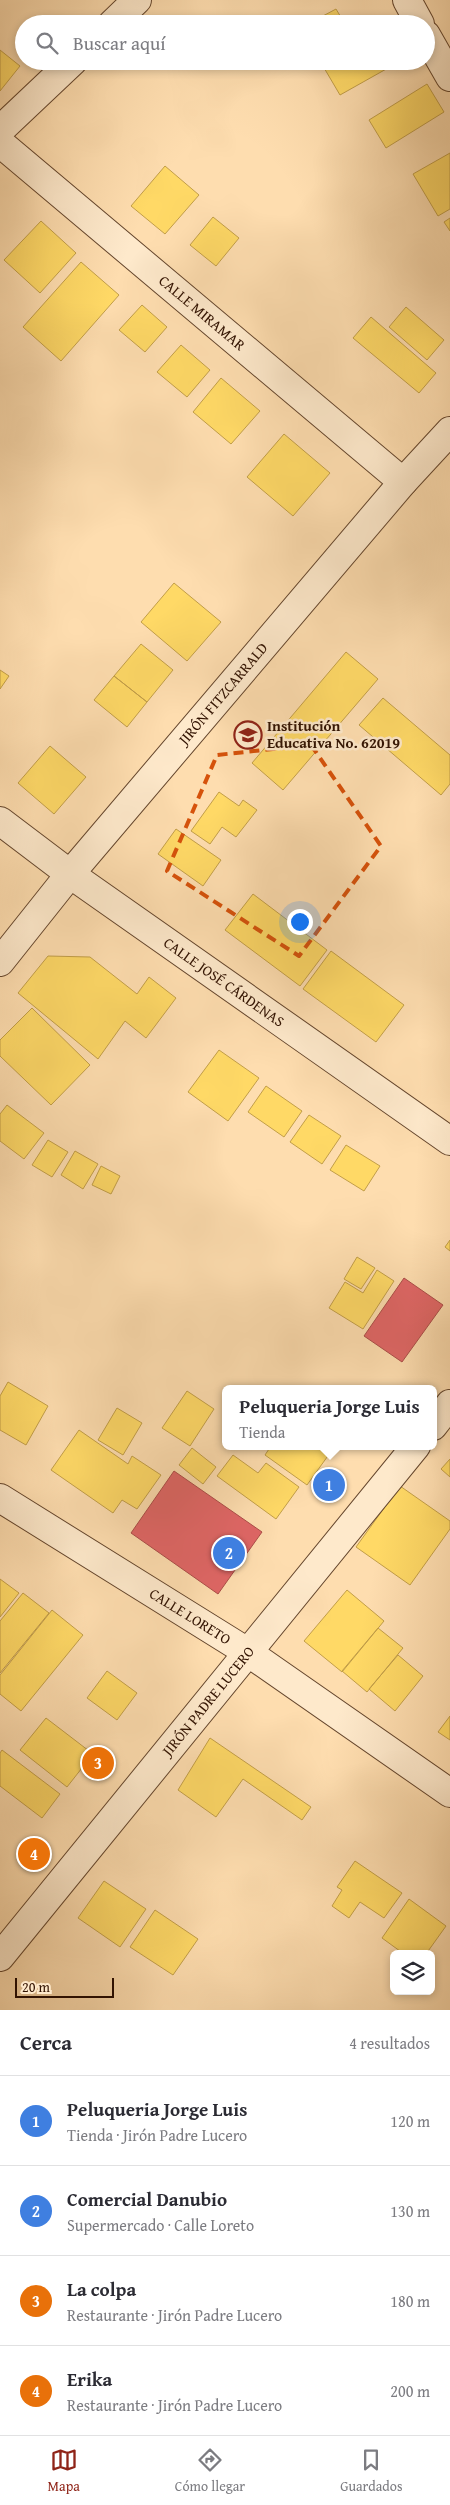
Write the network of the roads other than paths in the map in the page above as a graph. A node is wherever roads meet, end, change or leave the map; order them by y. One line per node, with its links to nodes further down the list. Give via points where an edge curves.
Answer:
1 (138, 0): 3 (street)
2 (407, 0): 4 (street)
3 (122, 15)
4 (415, 15)
5 (435, 51): 7 (street)
6 (63, 70): 8 (street)
7 (450, 77)
8 (0, 130)
9 (0, 142): 11 (street, CALLE MIRAMAR)
10 (450, 431): 11 (street, JIRÓN FITZCARRALD)
11 (403, 482): 13 (street, JIRÓN FITZCARRALD)
12 (0, 821): 13 (street, CALLE JOSÉ CÁRDENAS)
13 (70, 874): 14 (street, JIRÓN FITZCARRALD); 15 (street, CALLE JOSÉ CÁRDENAS)
14 (0, 962)
15 (450, 1142)
16 (450, 1404): 17 (street)
17 (437, 1421)
18 (413, 1450): 20 (street, JIRÓN PADRE LUCERO)
19 (0, 1498): 20 (street, CALLE LORETO)
20 (249, 1652): 21 (street, CALLE LORETO); 22 (street, JIRÓN PADRE LUCERO)
21 (450, 1793)
22 (0, 1956)

